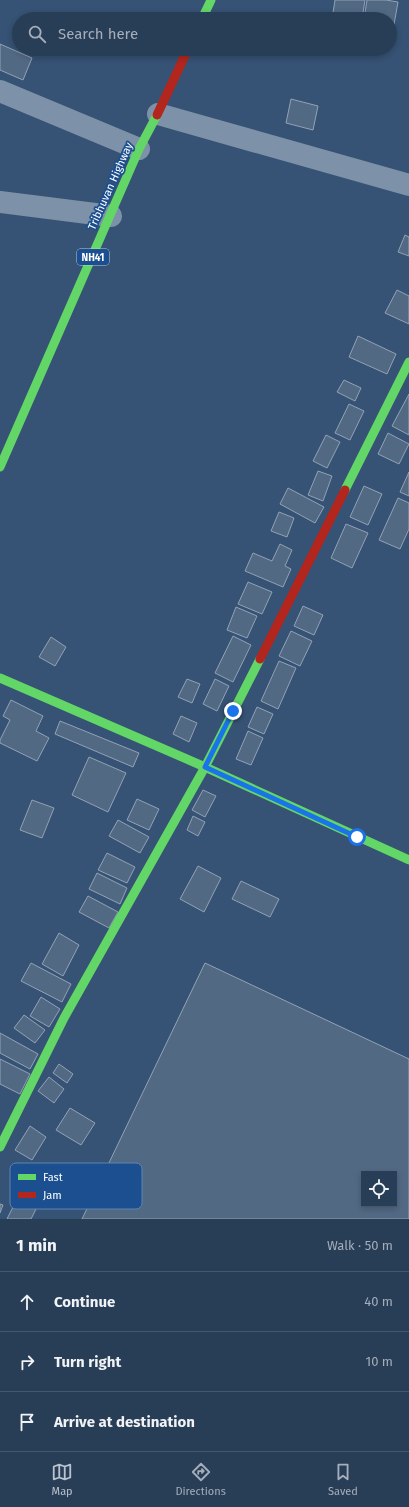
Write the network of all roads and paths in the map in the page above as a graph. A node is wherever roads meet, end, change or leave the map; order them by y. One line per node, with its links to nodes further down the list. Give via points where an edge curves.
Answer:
1 (211, 0): 2 (main road)
2 (205, 12)
3 (185, 56): 5 (main road, Tribhuvan Highway / NH41)
4 (0, 91): 6 (street)
5 (158, 114): 6 (main road, Tribhuvan Highway / NH41); 7 (street)
6 (139, 149): 9 (main road, Tribhuvan Highway / NH41)
7 (409, 185)
8 (0, 202): 9 (street)
9 (110, 216): 11 (main road, Tribhuvan Highway / NH41)
10 (409, 362): 13 (main road)
11 (0, 467)
12 (0, 678): 13 (main road)
13 (205, 767): 14 (main road); 15 (main road, via 64,1018)
14 (409, 860)
15 (0, 1147)

